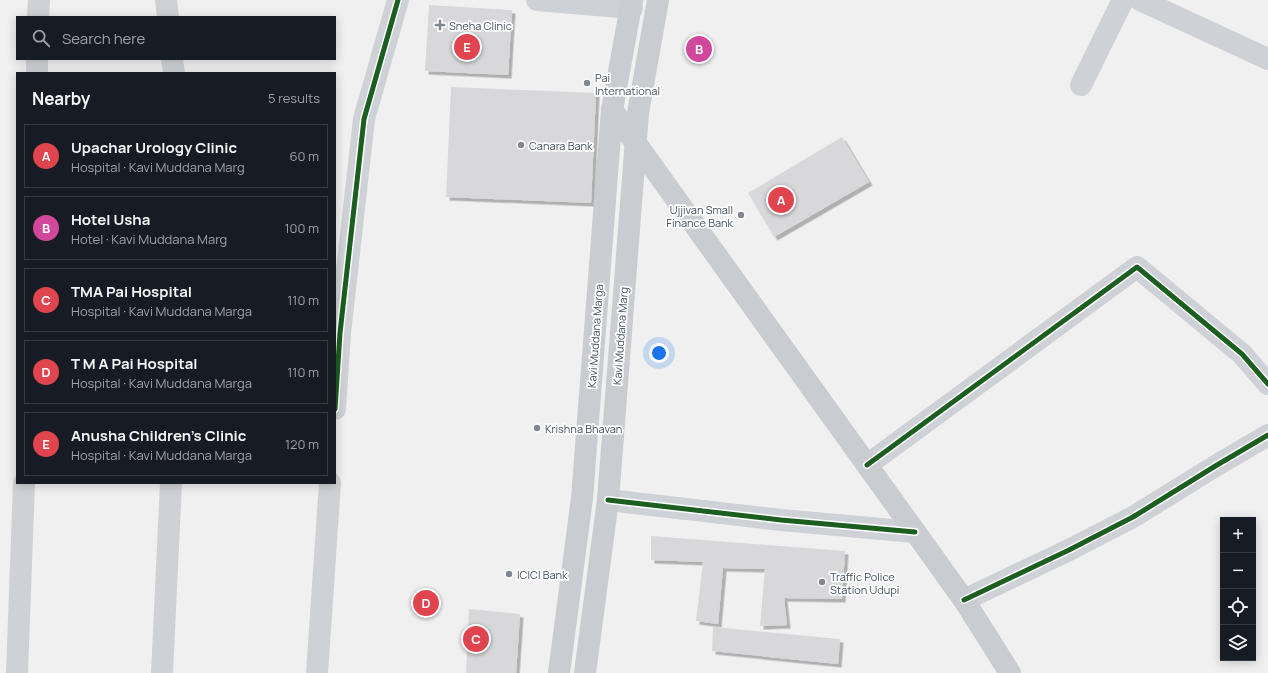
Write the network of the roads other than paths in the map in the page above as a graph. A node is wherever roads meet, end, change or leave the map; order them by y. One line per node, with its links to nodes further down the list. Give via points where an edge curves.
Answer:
1 (39, 0): 9 (street)
2 (166, 0): 10 (street)
3 (398, 0): 20 (street, via 364,119 340,333)
4 (537, 0): 8 (street)
5 (658, 0): 18 (main road, Kavi Muddana Marg)
6 (1123, 0): 16 (street)
7 (1140, 0): 11 (street)
8 (632, 4): 17 (main road, Kavi Muddana Marga)
9 (38, 16)
10 (168, 16)
11 (1268, 59)
12 (37, 60): 14 (street)
13 (172, 60): 15 (street)
14 (37, 72)
15 (174, 72)
16 (1081, 85)
17 (612, 110): 18 (main road); 32 (main road, Kavi Muddana Marga, via 582,498)
18 (635, 143): 22 (main road); 26 (main road, Kavi Muddana Marg)
19 (1268, 384): 22 (street, via 1242,354 1137,267)
20 (336, 394)
21 (1268, 435): 28 (street, via 1133,517)
22 (867, 465): 27 (main road)
23 (24, 484): 29 (street)
24 (171, 484): 30 (street)
25 (330, 484): 31 (street)
26 (608, 500): 27 (street); 33 (main road, Kavi Muddana Marg)
27 (915, 532): 28 (main road)
28 (964, 600): 34 (main road)
29 (17, 673)
30 (162, 673)
31 (318, 673)
32 (559, 673)
33 (585, 673)
34 (1010, 673)

